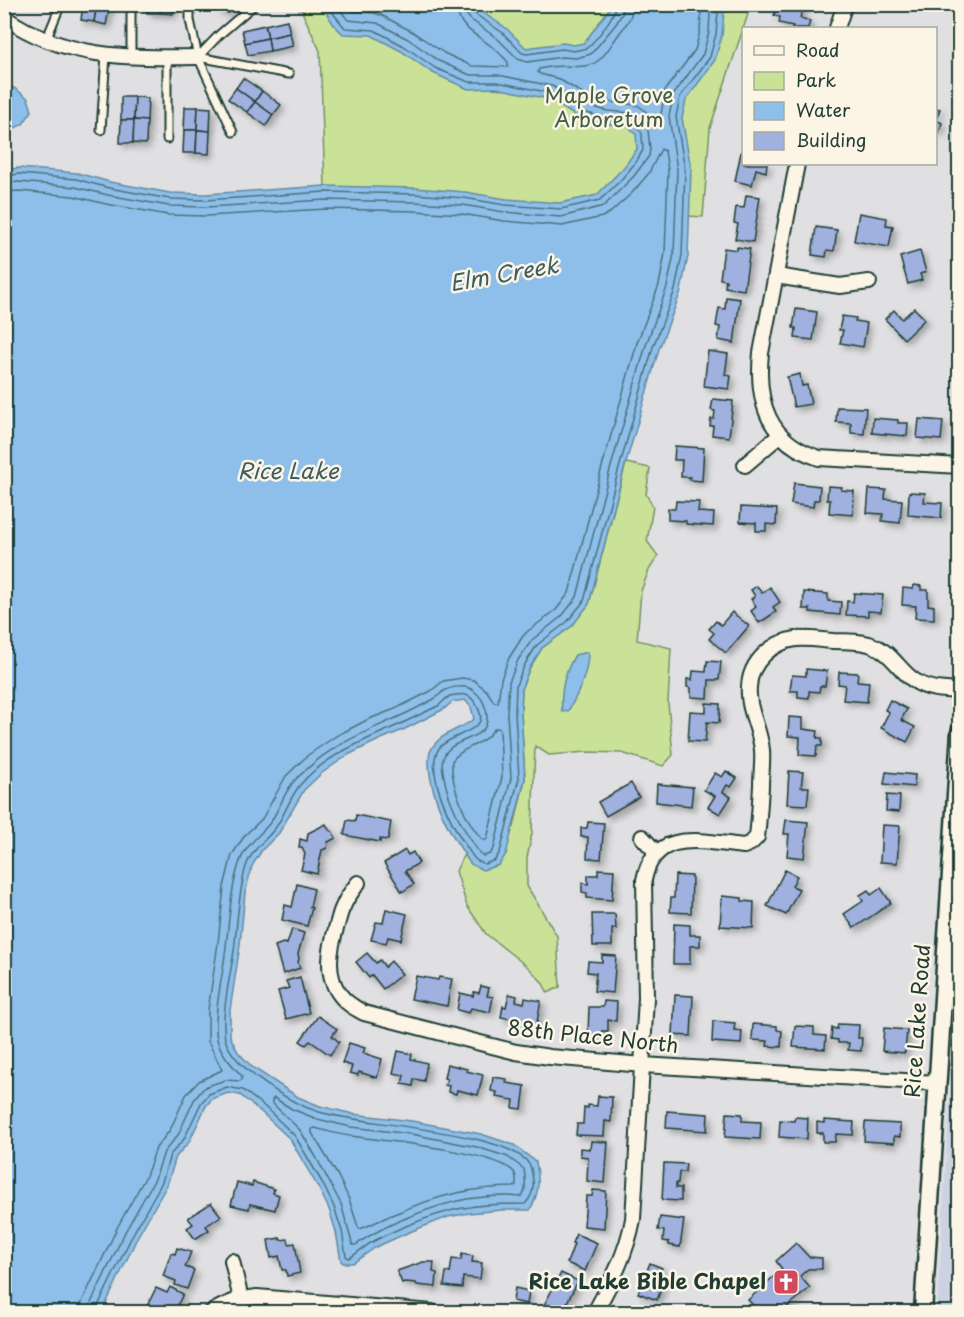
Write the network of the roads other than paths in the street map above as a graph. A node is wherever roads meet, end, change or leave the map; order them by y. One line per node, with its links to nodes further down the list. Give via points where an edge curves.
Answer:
1 (61, 4): 8 (lane)
2 (131, 4): 10 (lane)
3 (190, 4): 11 (lane)
4 (255, 4): 11 (lane)
5 (845, 4): 7 (street)
6 (4, 17): 8 (street)
7 (837, 27)
8 (46, 40): 9 (street)
9 (106, 55): 10 (street); 14 (lane)
10 (130, 57): 12 (street)
11 (198, 57): 12 (street); 13 (lane); 15 (lane)
12 (167, 58): 16 (lane)
13 (288, 74)
14 (101, 130)
15 (233, 132)
16 (167, 139)
17 (797, 165): 18 (street)
18 (776, 276): 19 (street, via 840,286); 20 (street, via 759,372 765,411)
19 (869, 282)
20 (780, 435): 21 (street); 22 (street, via 804,453 819,458)
21 (745, 465)
22 (960, 466)
23 (960, 691): 26 (street, via 927,687 915,681 896,661 870,645 799,639 775,645 757,663 749,684 762,750 757,837 744,846 684,841)
24 (960, 732): 28 (street, Rice Lake Road)
25 (642, 837): 26 (street)
26 (656, 852): 29 (street, via 644,880)
27 (358, 883): 29 (street, 88th Place North, via 343,906 330,958 334,984 351,1006 378,1018 516,1052)
28 (952, 971): 30 (street, Rice Lake Road)
29 (643, 1065): 30 (street, 88th Place North); 35 (street, via 631,1233)
30 (937, 1083): 36 (street, Rice Lake Road)
31 (232, 1260): 32 (street)
32 (241, 1299): 33 (street); 34 (street, via 273,1298)
33 (212, 1312)
34 (432, 1312)
35 (595, 1312)
36 (923, 1312)

